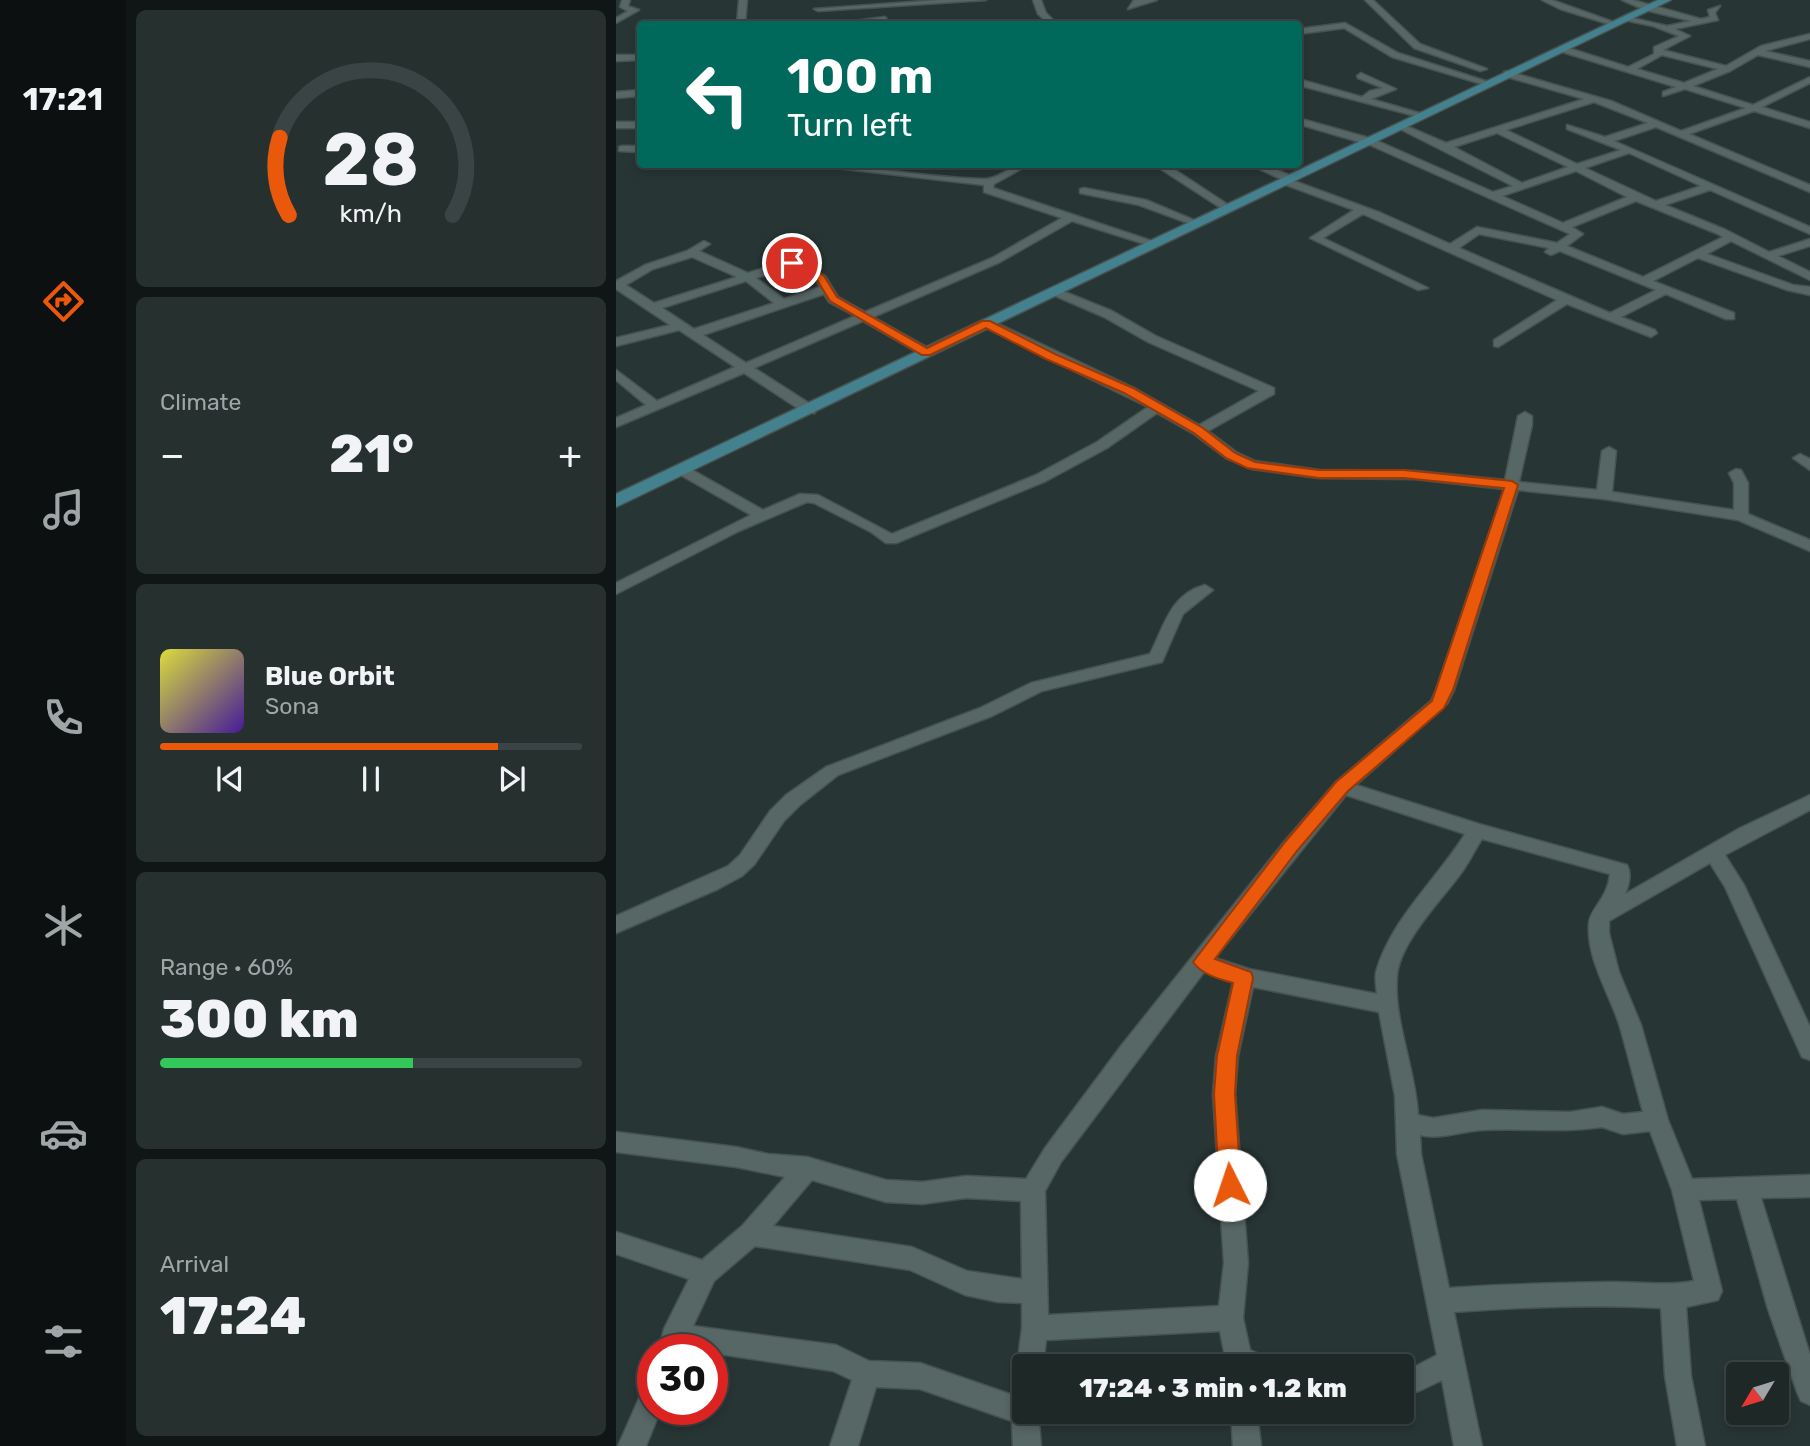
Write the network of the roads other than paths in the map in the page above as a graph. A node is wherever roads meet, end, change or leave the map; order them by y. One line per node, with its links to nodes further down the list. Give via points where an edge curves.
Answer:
1 (626, 0): 17 (street, via 624,7 635,10)
2 (743, 0): 18 (street)
3 (982, 0): 10 (street)
4 (1037, 0): 21 (street)
5 (1153, 0): 12 (street, via 1135,2)
6 (1369, 0): 34 (street, via 1417,46)
7 (1546, 0): 22 (street, via 1556,7)
8 (1626, 0): 11 (street)
9 (1666, 0): 11 (main road)
10 (881, 3): 14 (street); 15 (street)
11 (1650, 7): 16 (street); 22 (main road)
12 (1131, 8)
13 (1717, 8): 16 (street, via 1711,12 1715,19)
14 (818, 9)
15 (885, 19): 19 (street); 20 (street)
16 (1700, 20): 23 (street)
17 (616, 21)
18 (741, 21)
19 (863, 21)
20 (889, 21)
21 (1050, 21)
22 (1621, 21): 23 (street); 26 (main road)
23 (1669, 28): 27 (street, via 1685,36)
24 (1302, 31): 38 (street, via 1345,25 1395,55)
25 (1810, 36): 28 (street)
26 (1562, 49): 32 (street); 34 (main road)
27 (1658, 51): 32 (street); 33 (street)
28 (1757, 52): 31 (street); 33 (street)
29 (616, 58): 30 (street)
30 (637, 58)
31 (1810, 64)
32 (1630, 69): 39 (street)
33 (1727, 69): 39 (street)
34 (1505, 75): 38 (main road); 45 (street)
35 (1361, 76): 46 (street, via 1392,89)
36 (1810, 80): 40 (street)
37 (1302, 83): 46 (street)
38 (1488, 83): 48 (main road)
39 (1686, 86): 43 (street); 47 (street)
40 (1795, 87): 41 (street); 47 (street)
41 (1810, 91)
42 (637, 93): 44 (street)
43 (1666, 94)
44 (616, 95)
45 (1594, 99): 50 (street); 56 (street)
46 (1364, 100): 48 (street)
47 (1755, 107): 53 (street); 57 (street)
48 (1420, 116): 54 (main road)
49 (1302, 122): 59 (street)
50 (1655, 124): 57 (street); 58 (street)
51 (616, 125): 52 (street)
52 (637, 125)
53 (1810, 125)
54 (1401, 127): 59 (main road); 60 (street)
55 (1570, 127): 58 (street)
56 (1499, 130): 60 (street); 69 (street)
57 (1680, 134): 75 (street)
58 (1606, 140): 63 (street)
59 (1370, 142): 71 (main road); 77 (street)
60 (1446, 146): 73 (street)
61 (637, 149): 62 (street)
62 (618, 150)
63 (1630, 150): 69 (street); 74 (street)
64 (843, 168): 70 (street)
65 (913, 168): 70 (street)
66 (1017, 168): 72 (street)
67 (1164, 168): 80 (street)
68 (1262, 168): 71 (street)
69 (1575, 169): 73 (street); 78 (street)
70 (925, 177): 72 (street)
71 (1288, 180): 80 (main road); 81 (street)
72 (989, 183): 82 (street, via 988,190)
73 (1521, 186): 77 (street)
74 (1711, 186): 79 (street); 85 (street)
75 (1810, 189)
76 (1084, 191): 83 (street, via 1142,202)
77 (1492, 196): 84 (street)
78 (1636, 197): 79 (street); 84 (street)
79 (1656, 205): 86 (street)
80 (1228, 208): 83 (main road)
81 (1362, 210): 90 (street); 103 (street, via 1315,237)
82 (1071, 217): 89 (street); 112 (street, via 996,260)
83 (1196, 223): 89 (main road)
84 (1563, 227): 91 (street, via 1578,234)
85 (1810, 231)
86 (1729, 237): 95 (street); 96 (street)
87 (1810, 242): 96 (street)
88 (704, 244): 93 (street)
89 (1155, 244): 106 (main road)
90 (1451, 249): 91 (street, via 1477,230); 107 (street)
91 (1555, 250): 94 (street); 100 (street)
92 (775, 252): 97 (street)
93 (693, 253): 99 (street); 101 (street, via 649,267)
94 (1531, 254)
95 (1697, 254): 100 (street); 105 (street)
96 (1767, 256): 98 (street)
97 (792, 263): 99 (street); 102 (street, via 808,269)
98 (1810, 277)
99 (749, 278): 108 (street); 109 (street)
100 (1644, 281): 104 (street)
101 (617, 284): 109 (street)
102 (829, 288): 108 (street); 112 (street, via 833,299)
103 (1422, 288)
104 (1663, 290): 110 (street); 111 (street)
105 (1810, 291)
106 (1055, 292): 113 (main road); 127 (street, via 1269,391)
107 (1566, 300): 111 (street); 118 (street)
108 (782, 303): 116 (street)
109 (654, 307): 114 (street)
110 (1730, 316)
111 (1611, 317): 115 (street)
112 (864, 318): 119 (street); 120 (street)
113 (986, 323): 119 (main road); 123 (street)
114 (680, 326): 116 (street); 117 (street)
115 (1651, 332)
116 (693, 334): 120 (street)
117 (616, 342)
118 (1498, 343)
119 (926, 352): 124 (main road)
120 (747, 369): 122 (street); 124 (street)
121 (616, 374): 122 (street)
122 (655, 406): 126 (street)
123 (1157, 407): 127 (street); 134 (street, via 1102,445 1041,478 891,540 818,499 805,497)
124 (810, 410): 129 (main road)
125 (1525, 416): 131 (street)
126 (616, 423)
127 (1199, 431): 131 (street, via 1231,455 1270,469 1415,475)
128 (1609, 451): 132 (street)
129 (682, 470): 133 (main road); 134 (street)
130 (1736, 473): 135 (street, via 1741,483)
131 (1512, 485): 132 (street); 139 (street, via 1438,704)
132 (1604, 495): 135 (street)
133 (616, 501)
134 (762, 515): 137 (street)
135 (1741, 516): 136 (street)
136 (1810, 546)
137 (616, 589)
138 (1205, 590): 144 (street, via 1186,600 1171,618 1157,658 1037,687 986,712 832,771 777,816 735,871)
139 (1342, 787): 141 (street); 145 (street)
140 (1808, 809): 142 (street, via 1747,833)
141 (1477, 831): 143 (street, via 1620,870 1619,885); 147 (street, via 1400,942 1386,974)
142 (1714, 853): 143 (street); 148 (street, via 1734,886)
143 (1599, 919): 149 (street, via 1609,972 1630,1025)
144 (616, 925)
145 (1203, 962): 146 (street); 155 (street, via 1104,1086)
146 (1244, 978): 147 (street); 163 (street, via 1227,1056 1224,1094 1236,1263)
147 (1388, 1004): 150 (street)
148 (1810, 1051)
149 (1657, 1120): 150 (street, via 1623,1124 1602,1117 1570,1122 1482,1120 1433,1128); 156 (street)
150 (1408, 1123): 162 (street, via 1409,1154)
151 (616, 1142): 152 (street)
152 (807, 1168): 155 (street, via 886,1191); 157 (street)
153 (1810, 1186): 154 (street)
154 (1746, 1189): 156 (street); 172 (street)
155 (1033, 1190): 160 (street)
156 (1684, 1190): 161 (street, via 1709,1291)
157 (751, 1234): 159 (street); 160 (street, via 912,1259 965,1283)
158 (616, 1243): 159 (street)
159 (705, 1272): 165 (street)
160 (1034, 1292): 164 (street)
161 (1674, 1297): 162 (street, via 1629,1294); 182 (street, via 1678,1376)
162 (1437, 1301): 169 (street)
163 (1230, 1318): 164 (street); 168 (street)
164 (1035, 1328): 167 (street)
165 (676, 1334)
166 (728, 1342): 170 (street, via 836,1358)
167 (1032, 1354)
168 (1243, 1354)
169 (1450, 1362): 171 (street); 181 (street)
170 (867, 1374): 173 (street, via 920,1376); 178 (street)
171 (1414, 1379)
172 (1810, 1392)
173 (1012, 1408)
174 (1026, 1424): 179 (street)
175 (1245, 1424): 180 (street)
176 (641, 1425): 177 (street)
177 (632, 1446)
178 (844, 1446)
179 (1027, 1446)
180 (1247, 1446)
181 (1468, 1446)
182 (1691, 1446)

